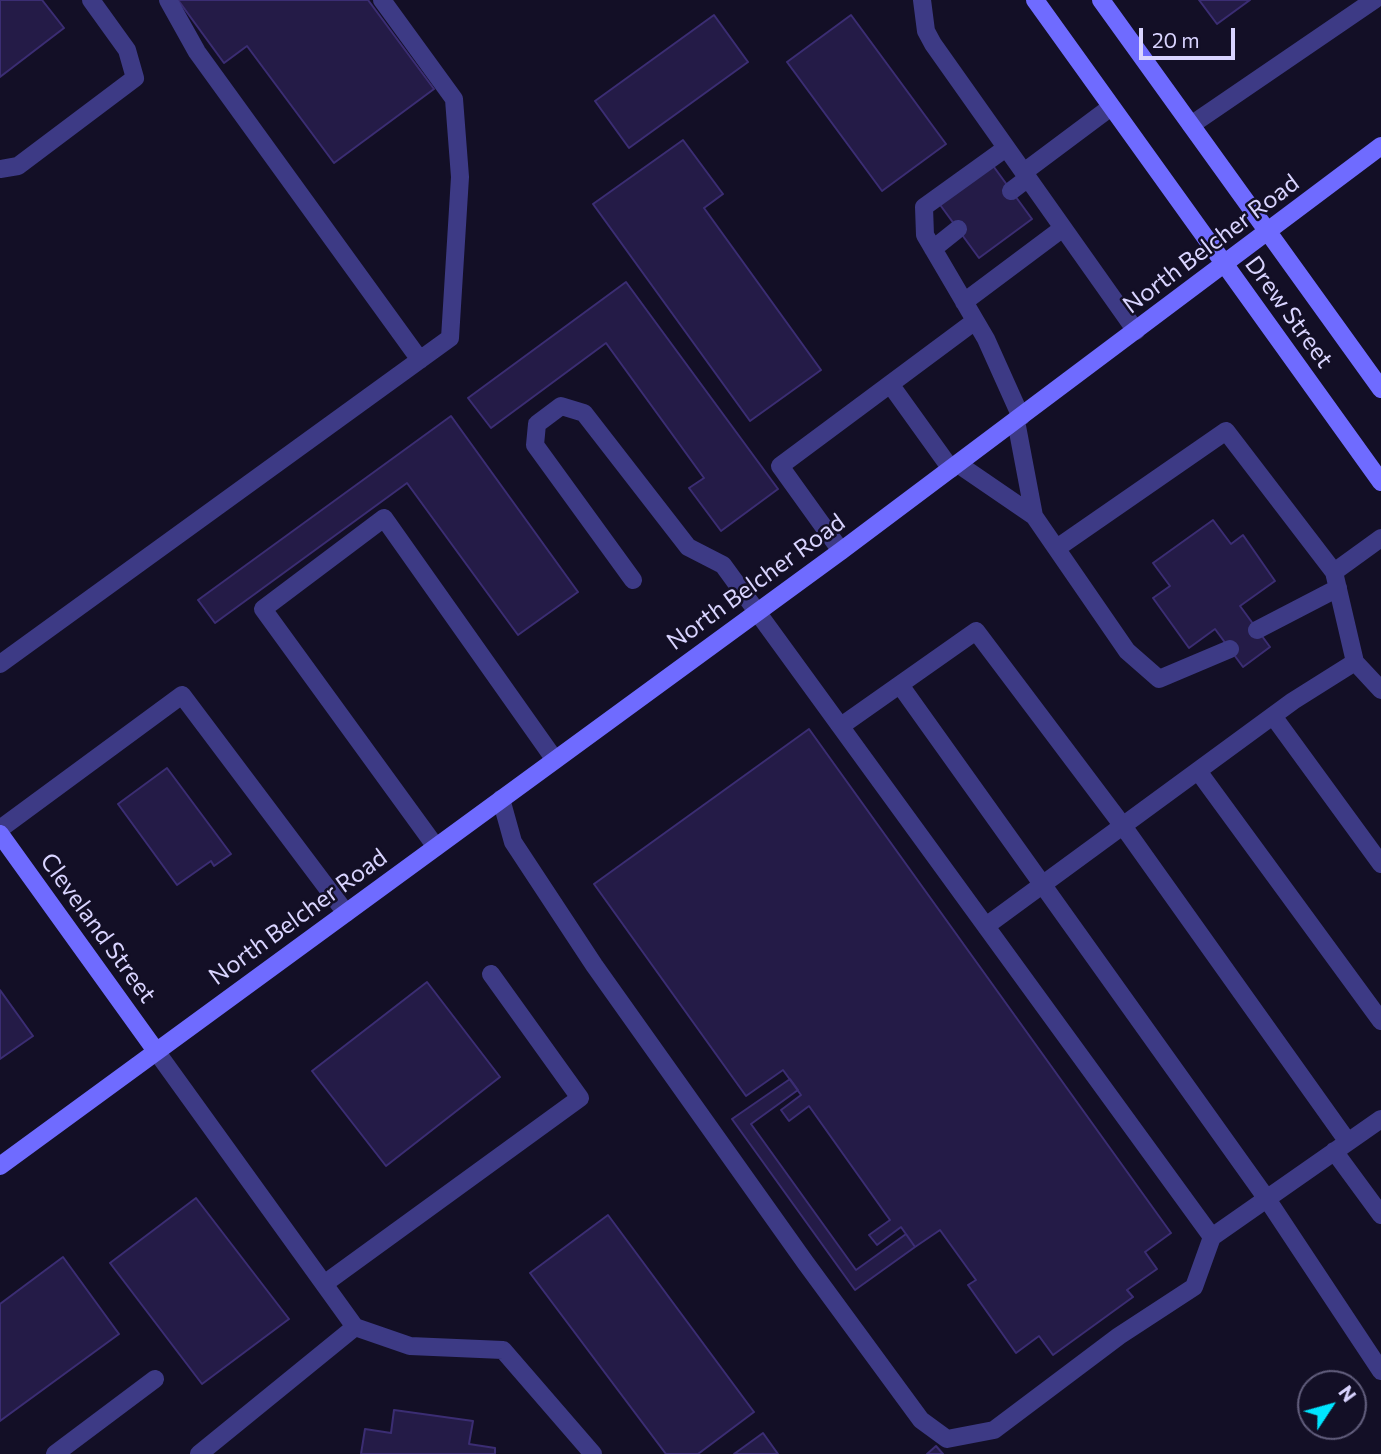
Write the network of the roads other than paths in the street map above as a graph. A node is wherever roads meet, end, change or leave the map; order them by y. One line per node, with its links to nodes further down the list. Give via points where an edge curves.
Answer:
1 (91, 0): 12 (lane, via 127,50 135,78 18,166)
2 (168, 0): 23 (lane, via 197,52)
3 (382, 0): 23 (lane, via 454,99 460,177 450,338)
4 (922, 0): 11 (lane, via 926,31 933,44)
5 (1035, 0): 8 (main road, Drew Street)
6 (1101, 0): 9 (main road, Drew Street)
7 (1374, 0): 9 (lane)
8 (1111, 107): 13 (lane); 19 (main road, Drew Street)
9 (1191, 125): 17 (main road, Drew Street)
10 (1381, 146): 17 (main road, North Belcher Road)
11 (1006, 148): 13 (lane); 18 (lane, via 924,207 925,235)
12 (0, 169)
13 (1026, 175): 14 (lane); 15 (lane)
14 (1011, 191)
15 (1063, 228): 20 (lane); 22 (lane)
16 (958, 229): 18 (lane)
17 (1268, 233): 19 (main road, North Belcher Road); 25 (main road, Drew Street)
18 (933, 248): 20 (lane)
19 (1225, 265): 22 (main road, North Belcher Road); 28 (main road, Drew Street)
20 (964, 302): 21 (lane)
21 (975, 321): 24 (lane); 26 (lane)
22 (1136, 331): 26 (main road, North Belcher Road)
23 (420, 360): 39 (lane)
24 (890, 384): 27 (lane); 32 (lane, via 780,466)
25 (1381, 389)
26 (1019, 419): 27 (main road, North Belcher Road); 29 (lane)
27 (955, 466): 29 (lane); 32 (main road, North Belcher Road)
28 (1381, 482)
29 (1034, 516): 31 (lane)
30 (1381, 538): 34 (lane)
31 (1056, 548): 34 (lane, via 1226,431); 37 (lane, via 1127,651 1159,679)
32 (841, 551): 35 (main road, North Belcher Road)
33 (633, 580): 35 (lane, via 535,445 537,424 561,406 584,413 688,547 723,565)
34 (1336, 580): 36 (lane); 38 (lane)
35 (758, 612): 43 (lane); 44 (main road, North Belcher Road)
36 (1257, 630)
37 (1230, 649)
38 (1355, 662): 41 (lane); 42 (lane)
39 (0, 664)
40 (900, 685): 43 (lane); 47 (lane, via 976,631); 52 (lane)
41 (1381, 690)
42 (1273, 716): 45 (lane); 51 (lane)
43 (841, 726): 54 (lane)
44 (555, 760): 46 (main road, North Belcher Road); 50 (lane, via 383,518 263,609)
45 (1198, 771): 47 (lane); 56 (lane)
46 (501, 799): 50 (main road, North Belcher Road); 63 (lane, via 513,842 594,965 921,1420 947,1439 994,1430 1119,1336 1194,1287)
47 (1123, 826): 52 (lane); 59 (lane)
48 (0, 828): 53 (lane, via 181,695)
49 (0, 834): 57 (main road, Cleveland Street)
50 (436, 847): 53 (main road, North Belcher Road)
51 (1381, 864)
52 (1041, 885): 54 (lane); 61 (lane)
53 (345, 913): 57 (main road, North Belcher Road)
54 (986, 926): 63 (lane)
55 (491, 974): 64 (lane, via 580,1098)
56 (1381, 1021)
57 (156, 1051): 60 (main road, North Belcher Road); 64 (lane)
58 (1381, 1119): 59 (lane)
59 (1341, 1147): 61 (lane); 62 (lane)
60 (0, 1166)
61 (1267, 1199): 63 (lane); 66 (lane)
62 (1381, 1215)
63 (1212, 1237)
64 (324, 1284): 65 (lane)
65 (355, 1327): 69 (lane); 70 (lane, via 410,1346 503,1350)
66 (1381, 1371)
67 (155, 1379): 68 (lane)
68 (55, 1454)
69 (199, 1454)
70 (593, 1454)

